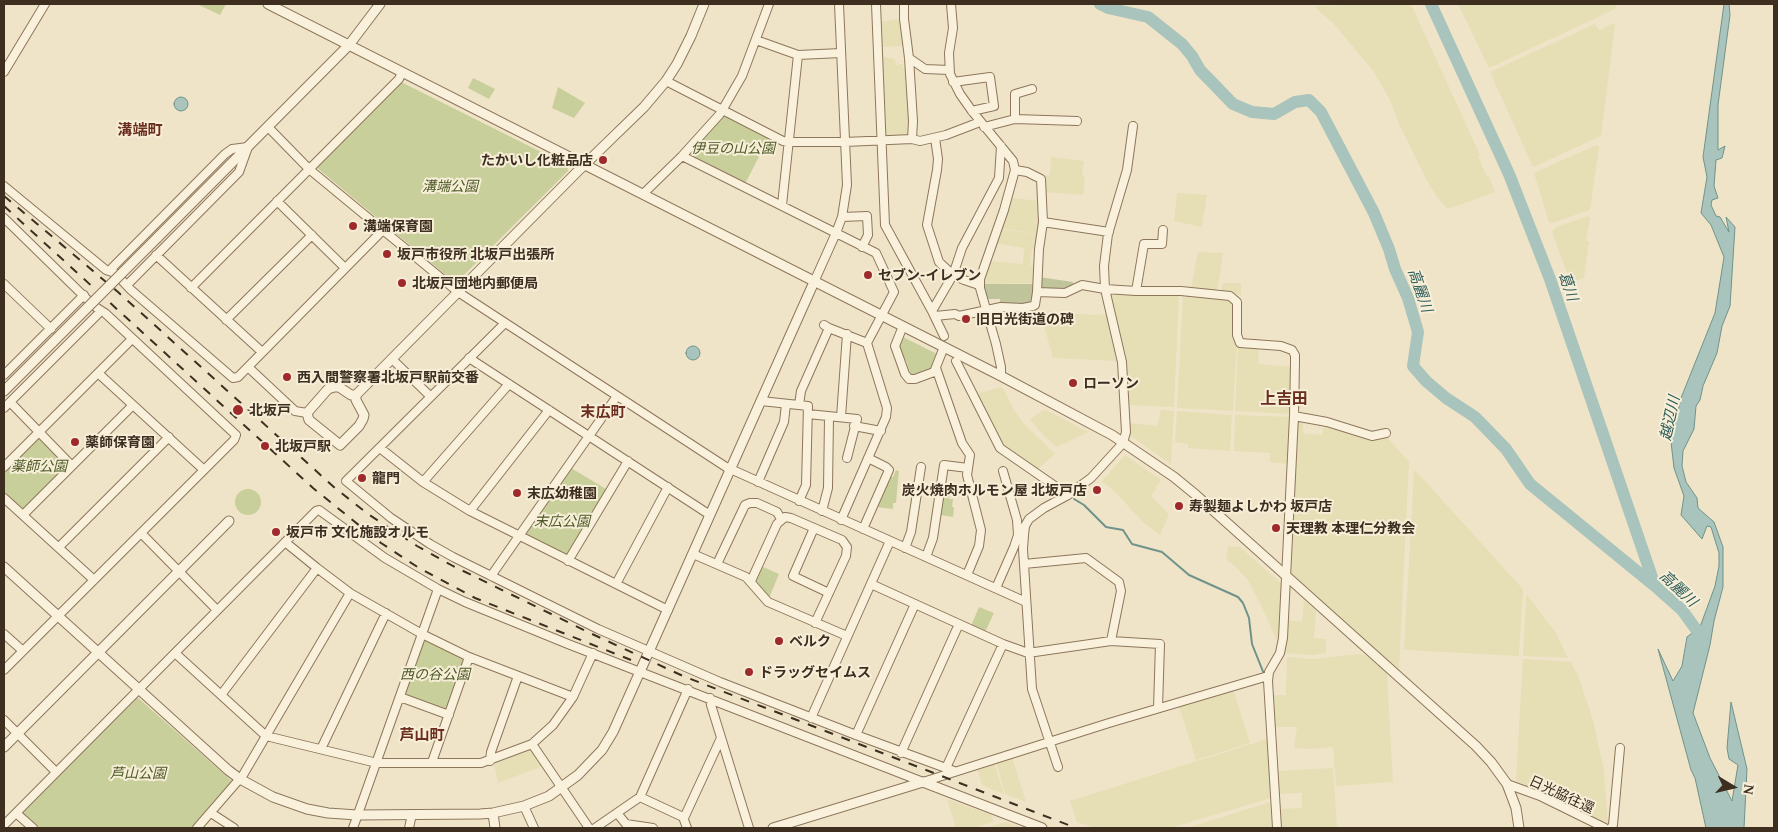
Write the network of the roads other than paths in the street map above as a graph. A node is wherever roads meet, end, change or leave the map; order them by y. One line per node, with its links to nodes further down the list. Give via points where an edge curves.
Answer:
1 (44, 4): 16 (street)
2 (268, 4): 11 (street)
3 (380, 4): 11 (street)
4 (704, 4): 18 (street, via 685,50)
5 (769, 4): 10 (street)
6 (839, 4): 12 (street)
7 (876, 4): 30 (street)
8 (904, 4): 14 (street)
9 (951, 4): 15 (street, via 953,28 948,52)
10 (756, 40): 13 (street); 21 (street, via 742,76)
11 (350, 46): 17 (street); 27 (street)
12 (842, 53): 13 (street); 32 (street)
13 (798, 55): 31 (street)
14 (909, 58): 15 (street, via 924,69); 29 (street)
15 (949, 70): 19 (street)
16 (4, 72)
17 (402, 72): 36 (street); 37 (street, via 399,79)
18 (666, 81): 21 (street); 36 (street)
19 (954, 82): 22 (street); 22 (street, via 990,77 994,106)
20 (1032, 89): 23 (street, via 1015,94)
21 (722, 110): 31 (street); 35 (street)
22 (972, 111): 25 (street)
23 (1015, 119): 24 (street); 25 (street)
24 (1077, 121)
25 (982, 125): 28 (street); 33 (street)
26 (1132, 126): 48 (street, via 1127,170)
27 (268, 127): 34 (street); 37 (street)
28 (934, 138): 29 (street); 55 (street, via 938,160 927,225 939,262)
29 (912, 139): 30 (street)
30 (882, 140): 32 (street); 68 (street, via 885,225)
31 (789, 142): 32 (street); 42 (street)
32 (845, 142): 43 (street, via 847,185)
33 (1001, 146): 38 (street, via 1013,161); 55 (street, via 999,178 962,248)
34 (248, 147): 52 (street, via 239,172); 54 (street, via 232,149 225,154); 89 (street, bridge)
35 (682, 156): 40 (street); 42 (street)
36 (584, 165): 40 (street); 63 (street)
37 (309, 169): 41 (street); 46 (street)
38 (1015, 170): 45 (street, via 1041,179); 59 (street)
39 (4, 186): 54 (street)
40 (643, 194): 56 (street)
41 (277, 201): 50 (street); 60 (street)
42 (782, 205): 49 (street)
43 (842, 217): 49 (street); 51 (street, via 866,216 868,235)
44 (4, 218): 65 (street)
45 (1043, 222): 48 (street); 64 (street)
46 (383, 230): 53 (street); 63 (street)
47 (1163, 230): 62 (street, via 1162,244 1144,244)
48 (1109, 232): 61 (street, via 1104,266)
49 (836, 234): 51 (street); 56 (street)
50 (312, 235): 53 (street); 70 (street)
51 (862, 247): 69 (street, via 876,253 894,289)
52 (156, 255): 58 (street); 60 (street)
53 (345, 268): 79 (street)
54 (109, 271): 58 (street)
55 (953, 274): 59 (street); 68 (street)
56 (814, 282): 69 (street); 93 (street)
57 (4, 284): 73 (street)
58 (126, 285): 83 (street, via 233,378)
59 (979, 285): 66 (street)
60 (191, 288): 70 (street)
61 (1105, 289): 62 (street); 64 (street, via 1082,285 1065,292); 110 (street, via 1122,362 1126,424)
62 (1136, 291): 101 (street, via 1181,291 1236,299 1240,342 1285,347 1295,355)
63 (458, 292): 71 (street); 80 (street)
64 (1037, 292): 66 (street, via 1033,306)
65 (84, 295): 67 (street); 73 (street)
66 (986, 310): 68 (street, via 959,316); 87 (street)
67 (100, 311): 76 (street); 95 (street)
68 (934, 314): 75 (street)
69 (881, 315): 72 (street); 77 (street)
70 (226, 320): 79 (street)
71 (505, 323): 81 (street); 92 (street)
72 (903, 326): 78 (street); 84 (street, via 895,346 907,377 915,379 932,373)
73 (51, 328): 86 (street)
74 (847, 334): 77 (street); 97 (street, via 827,327 801,391); 103 (street)
75 (944, 336)
76 (132, 339): 85 (street); 119 (street, via 235,433 234,440)
77 (867, 343): 105 (street, via 886,400 886,417)
78 (944, 347): 84 (street); 87 (street)
79 (262, 352): 83 (street)
80 (392, 358): 90 (street); 91 (street)
81 (469, 358): 88 (street); 91 (street)
82 (956, 361): 125 (street, via 1000,448)
83 (248, 367): 99 (street, via 296,411)
84 (936, 368): 118 (street, via 962,443 970,455)
85 (98, 373): 96 (street); 106 (street)
86 (4, 375)
87 (1001, 376): 110 (street)
88 (509, 384): 98 (street); 122 (street)
89 (4, 391)
90 (356, 395): 99 (street, via 350,395 339,387 328,389); 99 (street, via 363,420 340,445 309,420)
91 (430, 396): 111 (street)
92 (617, 396): 109 (street); 120 (street)
93 (761, 401): 94 (street); 120 (street)
94 (786, 404): 97 (street); 123 (street, via 784,422)
95 (7, 405): 106 (street)
96 (133, 405): 108 (street); 115 (street)
97 (799, 406): 100 (street, via 808,406)
98 (549, 410): 109 (street); 128 (street)
99 (306, 413)
100 (808, 414): 102 (street); 127 (street, via 806,485)
101 (1294, 416): 107 (street, via 1372,436); 152 (street)
102 (829, 417): 103 (street); 129 (street, via 828,488)
103 (841, 417): 104 (street, via 856,419)
104 (854, 426): 105 (street); 112 (street)
105 (881, 431): 113 (street)
106 (39, 432): 115 (street); 116 (street)
107 (1386, 433)
108 (169, 436): 119 (street); 141 (street)
109 (589, 436): 114 (street); 138 (street)
110 (1123, 443): 125 (street, via 1091,478); 152 (street, via 1181,483)
111 (380, 448): 122 (street); 153 (street, via 346,481 391,518 430,544)
112 (847, 458)
113 (868, 458): 133 (street); 136 (street, via 889,470)
114 (628, 461): 124 (street); 145 (street)
115 (72, 466): 130 (street)
116 (4, 467)
117 (921, 468): 142 (street, via 911,532)
118 (968, 468): 144 (street, via 944,465 933,538); 151 (street, via 981,530 979,546)
119 (204, 470): 137 (street)
120 (730, 470): 123 (street); 131 (street)
121 (1003, 471): 158 (street, via 1018,520 1018,534)
122 (423, 482): 128 (street)
123 (758, 482): 127 (street)
124 (668, 487): 131 (street); 156 (street)
125 (1068, 495): 147 (street, via 1027,522)
126 (4, 498): 130 (street)
127 (799, 501): 129 (street)
128 (470, 511): 138 (street)
129 (822, 511): 133 (street)
130 (23, 515): 141 (street)
131 (710, 515): 143 (street)
132 (781, 519): 135 (street, via 791,518); 146 (street, via 777,512 757,503 745,505); 155 (street)
133 (841, 520): 136 (street)
134 (229, 521): 150 (street)
135 (814, 528): 160 (street, via 842,540 847,547); 160 (street, via 793,576)
136 (863, 529): 139 (street)
137 (141, 533): 150 (street); 154 (street)
138 (520, 536): 145 (street); 153 (street)
139 (890, 541): 142 (street); 157 (street)
140 (285, 542): 149 (street); 159 (street, via 316,511 321,511 385,558); 164 (street)
141 (59, 547): 154 (street)
142 (905, 548): 144 (street)
143 (693, 554): 146 (street); 165 (street)
144 (926, 557): 151 (street)
145 (568, 561): 156 (street)
146 (717, 564): 155 (street)
147 (1024, 564): 162 (street); 173 (street, via 1086,558 1119,582)
148 (4, 567): 167 (street)
149 (317, 568): 161 (street); 188 (street)
150 (179, 572): 164 (street); 176 (street)
151 (967, 575): 158 (street)
152 (1286, 575): 185 (street, via 1282,647); 215 (street, via 1476,746)
153 (491, 576): 177 (street)
154 (94, 580): 167 (street)
155 (751, 581): 168 (street, via 768,602)
156 (616, 584): 165 (street)
157 (871, 584): 163 (street); 172 (street)
158 (996, 588): 162 (street)
159 (438, 589): 171 (street); 179 (street)
160 (829, 592): 168 (street)
161 (350, 593): 166 (street); 198 (street)
162 (1026, 602): 180 (street)
163 (916, 604): 169 (street); 197 (street)
164 (218, 610): 178 (street)
165 (668, 610): 177 (street)
166 (386, 613): 171 (street); 204 (street)
167 (58, 616): 175 (street); 176 (street)
168 (815, 623): 172 (street)
169 (959, 624): 174 (street); 205 (street)
170 (4, 634): 175 (street)
171 (422, 634): 181 (street); 189 (street)
172 (847, 636): 194 (street)
173 (1111, 641): 180 (street); 192 (street, via 1160,644)
174 (1003, 644): 180 (street); 209 (street)
175 (23, 651): 182 (street)
176 (98, 652): 186 (street); 196 (street)
177 (649, 652): 183 (street); 194 (street)
178 (175, 653): 186 (street); 188 (street)
179 (593, 653): 183 (street); 190 (street)
180 (1028, 653): 200 (street, via 1032,688)
181 (469, 656): 184 (street); 193 (street)
182 (4, 670)
183 (640, 672): 187 (street); 216 (street, via 602,750)
184 (518, 676): 190 (street); 206 (street)
185 (1268, 676): 192 (street); 241 (street)
186 (139, 690): 212 (street); 213 (street)
187 (688, 690): 191 (street); 217 (street)
188 (221, 694): 198 (street)
189 (400, 697): 193 (street); 208 (street)
190 (573, 697): 201 (street, via 553,725)
191 (710, 698): 199 (street); 214 (street)
192 (1158, 708): 200 (street)
193 (449, 714): 207 (street)
194 (811, 718): 197 (street)
195 (4, 720): 196 (street)
196 (17, 734): 202 (street); 212 (street)
197 (856, 735): 205 (street)
198 (266, 736): 204 (street); 213 (street)
199 (721, 738): 225 (street); 238 (street)
200 (1049, 741): 210 (street); 211 (street)
201 (532, 744): 206 (street); 216 (street)
202 (4, 747)
203 (1620, 748): 244 (street)
204 (321, 749): 208 (street)
205 (901, 753): 209 (street)
206 (490, 761): 207 (street)
207 (432, 762): 208 (street)
208 (376, 763): 224 (street)
209 (946, 768): 211 (street)
210 (1058, 768)
211 (954, 771): 214 (street)
212 (56, 772): 219 (street)
213 (240, 779): 220 (street); 224 (street, via 296,806)
214 (923, 782): 239 (street); 240 (street)
215 (1508, 784): 242 (street); 243 (street, 日光脇往還)
216 (562, 788): 218 (street); 234 (street)
217 (640, 797): 222 (street); 225 (street)
218 (524, 806): 221 (street); 233 (street)
219 (16, 813): 226 (street); 227 (street)
220 (211, 813): 228 (street); 229 (street)
221 (493, 813): 223 (street); 232 (street)
222 (618, 813): 235 (street); 236 (street, via 626,824)
223 (412, 814): 224 (street); 231 (street)
224 (357, 815): 230 (street)
225 (684, 818): 237 (street)
226 (4, 825)
227 (34, 828)
228 (197, 828)
229 (234, 828)
230 (353, 828)
231 (410, 828)
232 (495, 828)
233 (534, 828)
234 (588, 828)
235 (595, 828)
236 (653, 828)
237 (686, 828)
238 (749, 828)
239 (773, 828)
240 (1042, 828)
241 (1277, 828)
242 (1519, 828)
243 (1605, 828)
244 (1612, 828)

